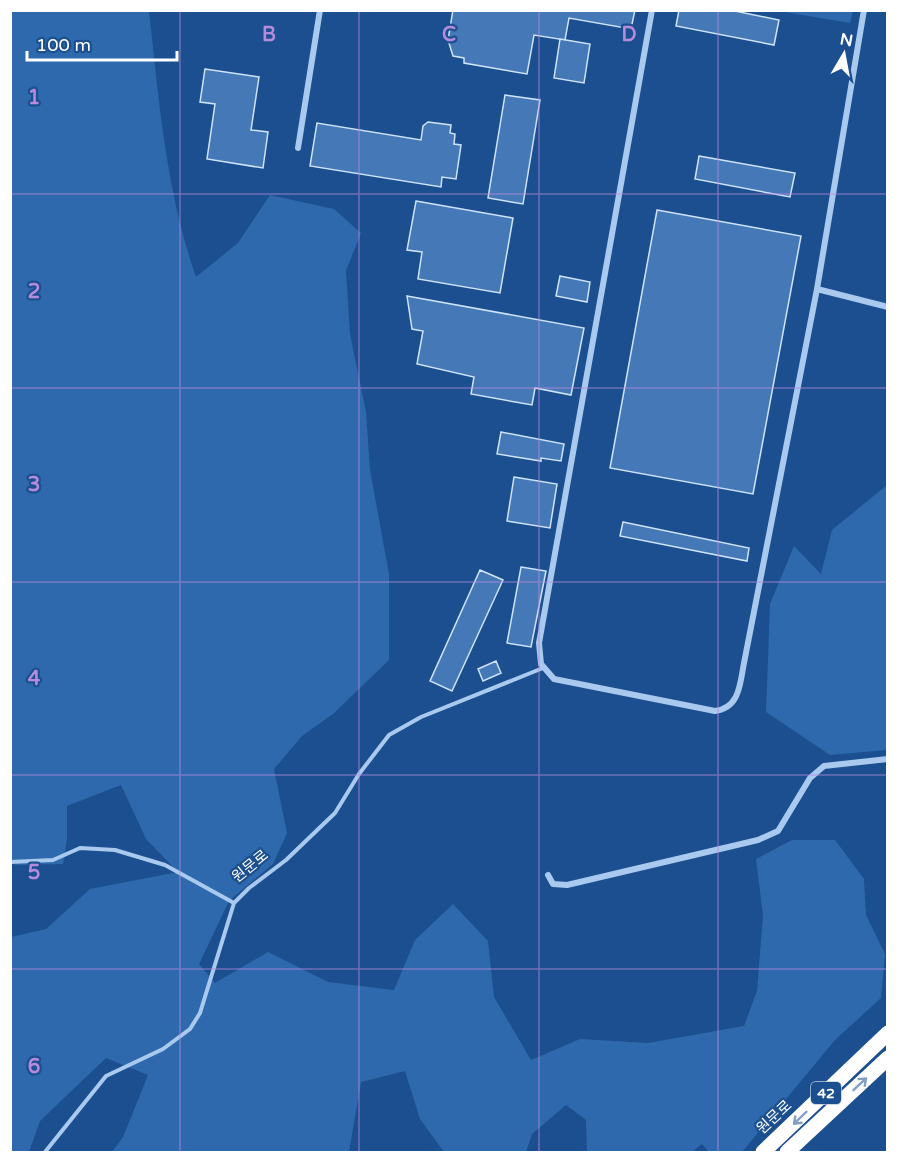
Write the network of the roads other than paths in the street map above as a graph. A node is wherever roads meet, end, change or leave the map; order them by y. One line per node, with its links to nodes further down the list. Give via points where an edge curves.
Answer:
1 (321, 10): 4 (street)
2 (652, 10): 7 (street, via 539,643)
3 (864, 10): 5 (street)
4 (298, 148)
5 (817, 289): 6 (street); 7 (street, via 744,663 732,705 724,710 704,709 554,679)
6 (888, 307)
7 (544, 668): 11 (lane, 원문로, via 421,717 389,735 358,774 335,813)
8 (888, 759): 10 (street, via 824,766 810,778 778,831 758,840 567,885 553,885)
9 (10, 862): 11 (lane, via 53,860 80,848 115,850 165,865)
10 (548, 875)
11 (234, 903): 14 (lane, 원문로, via 200,1013 190,1029 163,1049 105,1076)
12 (888, 1033): 15 (highway, 원문로 / 42, one-way to 15)
13 (888, 1058): 16 (highway, 42, one-way to 13)
14 (45, 1152)
15 (763, 1152)
16 (787, 1152)

